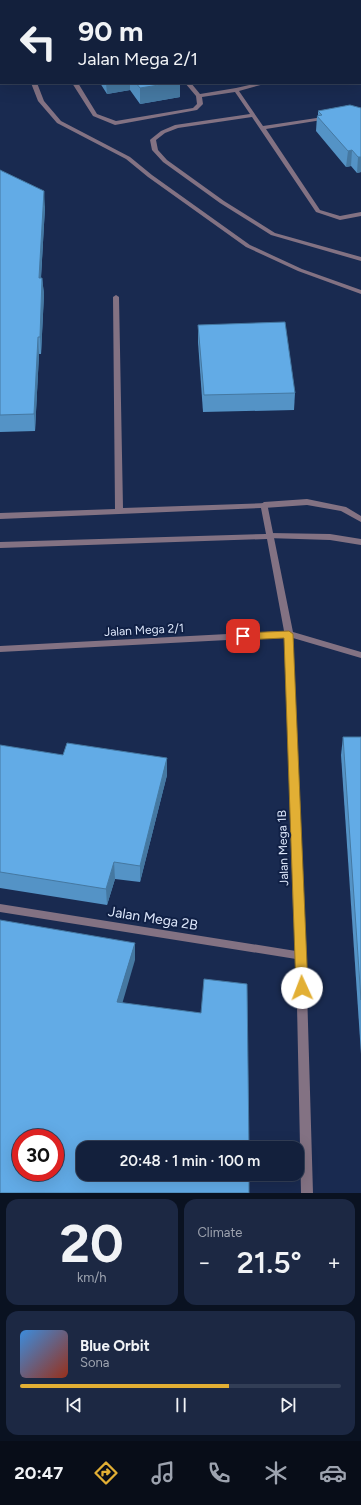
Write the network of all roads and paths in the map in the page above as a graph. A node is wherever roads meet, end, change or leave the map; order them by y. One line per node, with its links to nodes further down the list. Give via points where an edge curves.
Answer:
1 (34, 84): 12 (street, via 41,101 59,122 128,158 248,246 300,270)
2 (76, 84): 6 (street, via 95,115 115,123 195,109 200,104)
3 (189, 84): 6 (street)
4 (261, 84): 5 (street)
5 (236, 90): 6 (street); 7 (street)
6 (198, 96)
7 (253, 114): 9 (street); 11 (street, via 177,126 153,140 156,150 165,161 222,202 273,234)
8 (333, 116): 9 (street)
9 (262, 128): 10 (street, via 318,211 340,218)
10 (361, 214)
11 (361, 259)
12 (361, 292)
13 (116, 297): 15 (street)
14 (264, 505): 15 (street); 17 (street, via 307,502 343,508); 18 (street, Jalan Mega 1B)
15 (119, 510): 16 (street)
16 (0, 516)
17 (361, 519)
18 (270, 536): 19 (street, via 330,537); 20 (street); 21 (street, Jalan Mega 1B)
19 (361, 542)
20 (0, 545)
21 (289, 634): 22 (street, Jalan Mega 2/1); 23 (street, Jalan Mega 2/1); 25 (street, Jalan Mega 1B)
22 (0, 649)
23 (361, 655)
24 (0, 908): 25 (street, Jalan Mega 2B)
25 (301, 956): 26 (street, Jalan Mega 1B)
26 (307, 1193)

